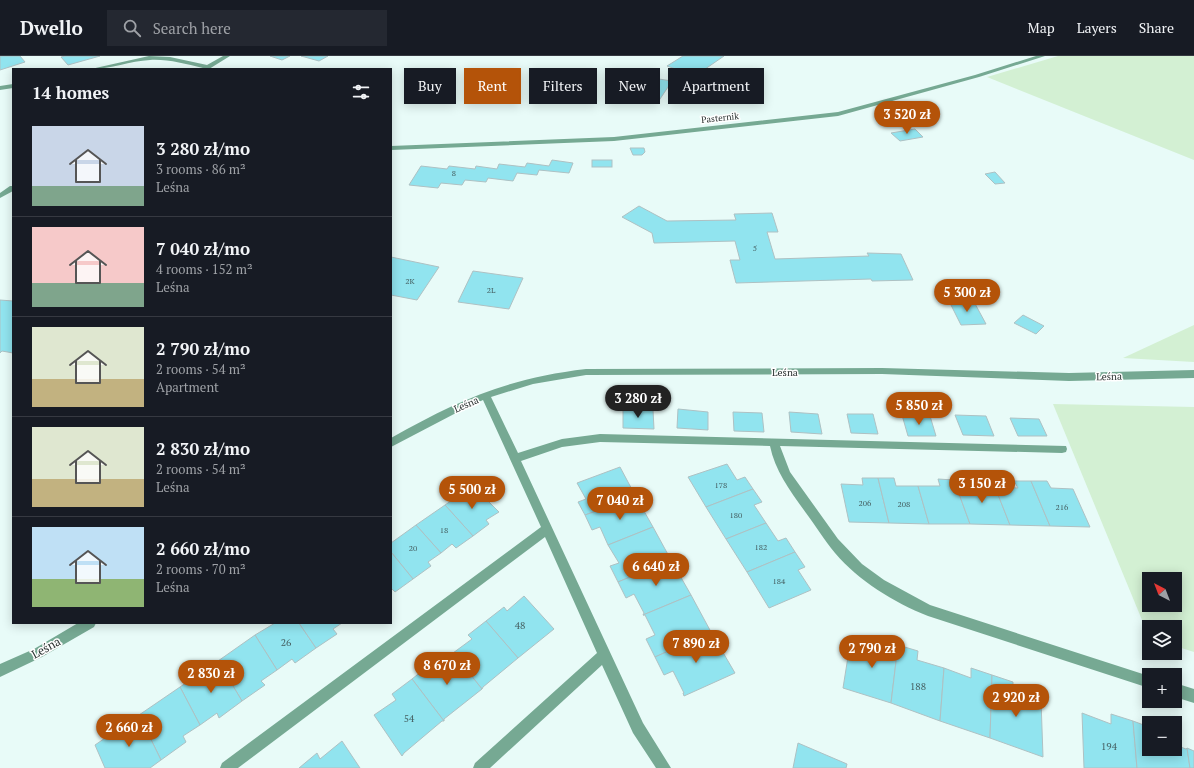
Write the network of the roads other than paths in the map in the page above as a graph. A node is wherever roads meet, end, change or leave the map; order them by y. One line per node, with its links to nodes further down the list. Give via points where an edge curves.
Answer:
1 (227, 56): 5 (street)
2 (1042, 56): 8 (street, Pasternik, via 838,114 614,138)
3 (149, 57): 4 (street); 5 (street, via 170,59)
4 (99, 68)
5 (206, 68)
6 (12, 86): 7 (street)
7 (0, 88)
8 (392, 148)
9 (12, 189): 10 (street)
10 (0, 196)
11 (1194, 374): 12 (street, Leśna, via 1069,377 882,371 586,372 522,383)
12 (486, 396): 13 (street, Leśna, via 458,407); 16 (street)
13 (392, 442)
14 (774, 442): 15 (street); 16 (street, via 600,438 562,443); 21 (street, via 777,458 784,472 839,549 874,581 903,599 928,610)
15 (1062, 449)
16 (516, 458): 17 (street)
17 (547, 529): 19 (street); 24 (street)
18 (88, 624): 20 (street, Leśna)
19 (604, 655): 25 (street); 26 (street, via 638,728)
20 (0, 671)
21 (1142, 680)
22 (1182, 692): 23 (street)
23 (1194, 696)
24 (227, 768)
25 (480, 768)
26 (664, 768)

